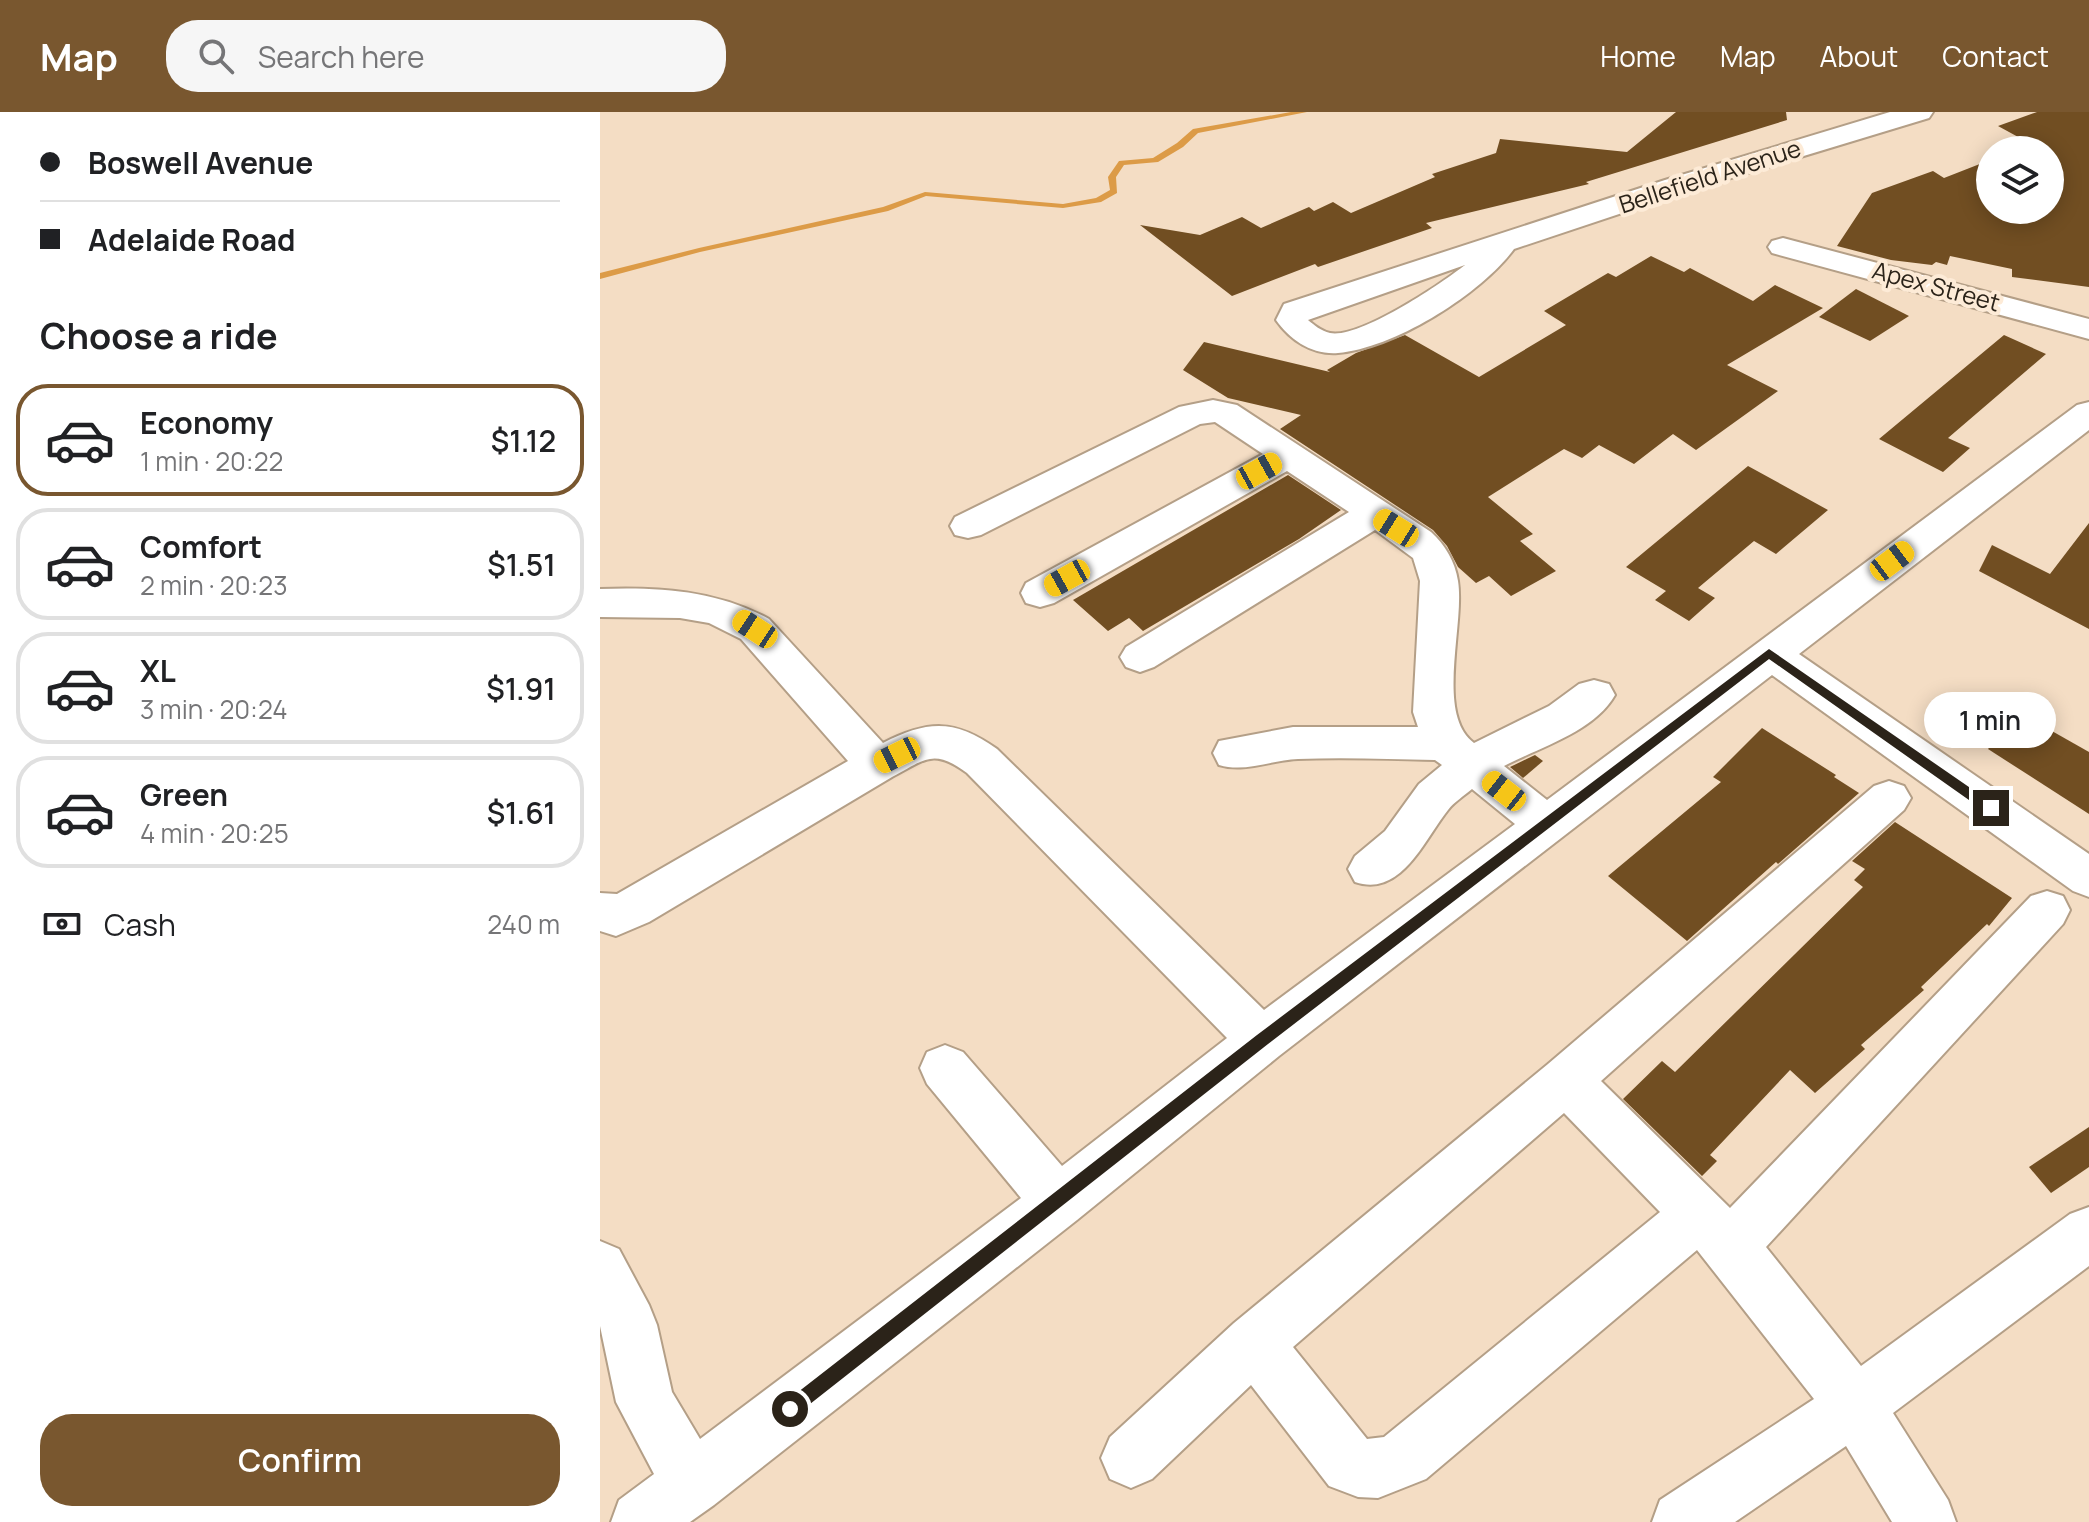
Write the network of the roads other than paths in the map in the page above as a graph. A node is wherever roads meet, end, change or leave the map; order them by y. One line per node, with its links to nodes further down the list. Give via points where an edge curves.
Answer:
1 (1919, 112): 2 (street, Bellefield Avenue)
2 (1502, 245): 2 (street, Bellefield Avenue, via 1295,311 1292,320 1324,342 1353,340 1460,284)
3 (1783, 247): 4 (street, Apex Street)
4 (2089, 329)
5 (2089, 413): 11 (street)
6 (1287, 456): 7 (street); 8 (street, via 1225,413 1201,411); 9 (street)
7 (1374, 514): 12 (street); 15 (street, via 1418,541 1437,566 1434,712)
8 (968, 526)
9 (1040, 593)
10 (600, 603): 16 (street, via 704,607 737,617 755,629)
11 (1769, 653): 18 (street); 20 (street)
12 (1140, 657)
13 (1594, 695): 15 (street, via 1548,728)
14 (1234, 753): 15 (street, via 1330,742)
15 (1458, 755): 18 (street); 19 (street, via 1401,844)
16 (877, 765): 22 (street, via 633,908 616,916); 23 (street, via 928,740 954,741 969,751)
17 (1889, 798): 25 (street)
18 (1546, 824): 23 (street)
19 (1371, 869)
20 (2089, 878)
21 (2047, 910): 27 (street)
22 (600, 912)
23 (1262, 1040): 26 (street)
24 (945, 1068): 26 (street)
25 (1566, 1080): 27 (street); 31 (street)
26 (1058, 1202): 34 (street)
27 (1715, 1230): 31 (street, via 1386,1469 1350,1465); 32 (street)
28 (2089, 1233): 32 (street)
29 (600, 1268): 30 (street)
30 (615, 1336): 34 (street, via 645,1402)
31 (1254, 1343): 33 (street)
32 (1855, 1406): 36 (street); 37 (street)
33 (1131, 1458)
34 (693, 1484): 35 (street)
35 (641, 1522)
36 (1682, 1522)
37 (1926, 1522)

